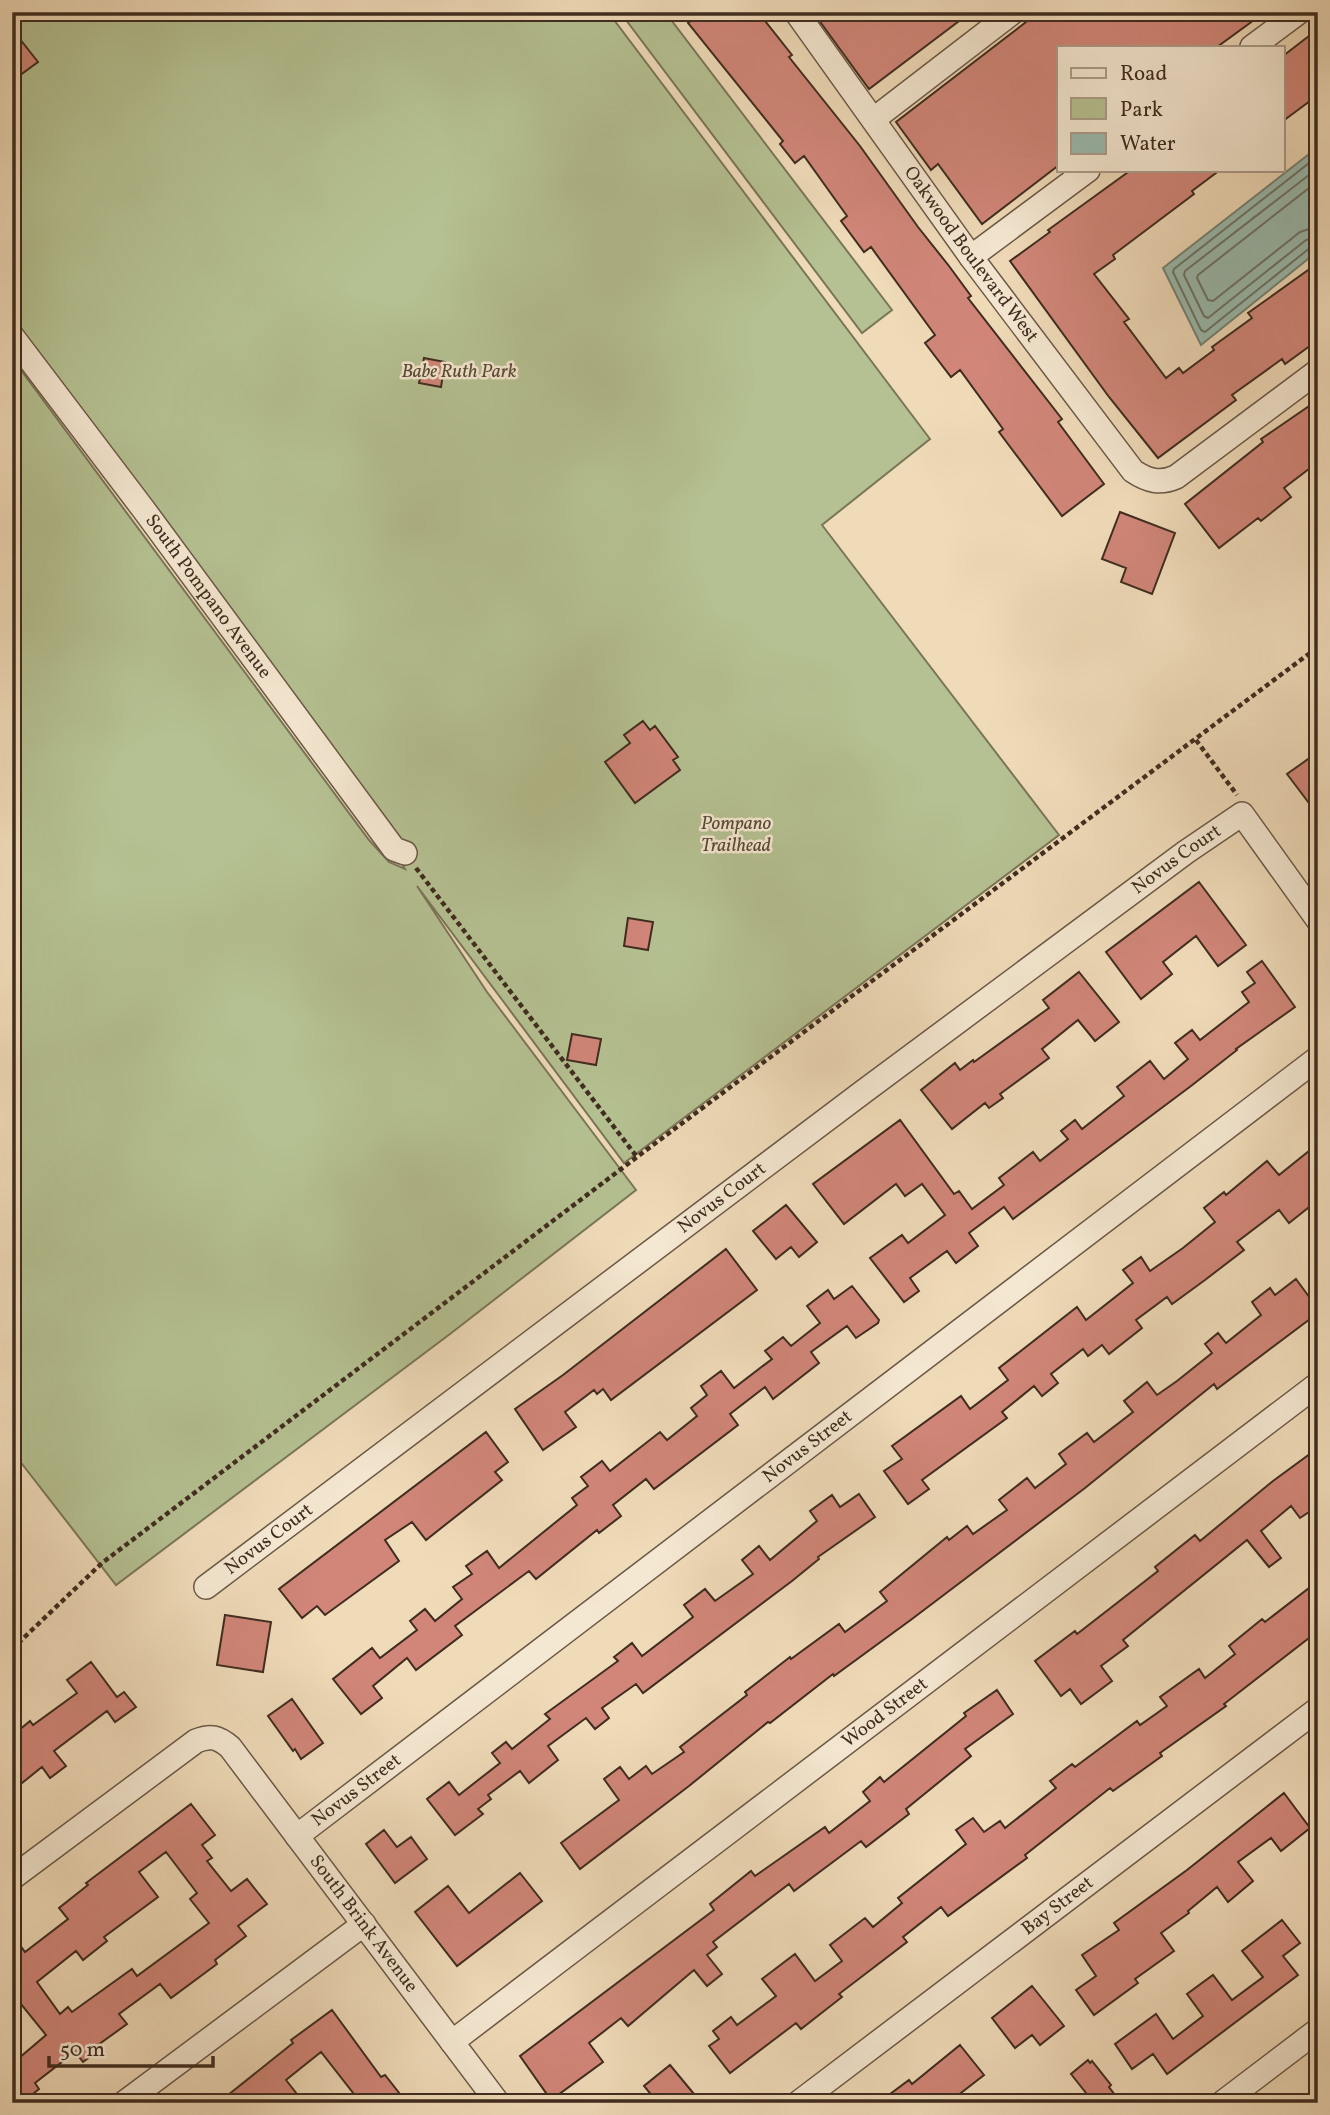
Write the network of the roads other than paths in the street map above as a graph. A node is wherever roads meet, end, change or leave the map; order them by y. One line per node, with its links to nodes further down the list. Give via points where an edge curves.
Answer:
1 (796, 12): 5 (street, Oakwood Boulevard West)
2 (1013, 12): 5 (street)
3 (1299, 12): 4 (street)
4 (1253, 46)
5 (874, 119): 7 (street, Oakwood Boulevard West)
6 (1085, 172): 7 (street)
7 (971, 257): 9 (street, Oakwood Boulevard West, via 1125,463 1141,476 1158,481 1176,477)
8 (12, 336): 10 (street, South Pompano Avenue, via 394,849)
9 (1318, 371)
10 (405, 853)
11 (1318, 920): 14 (street, Novus Court, via 1242,814)
12 (1318, 1058): 16 (street, Novus Street)
13 (1318, 1384): 20 (street, Wood Street)
14 (206, 1587)
15 (1318, 1709): 23 (street, Bay Street)
16 (297, 1836): 17 (street, South Brink Avenue, via 230,1747 208,1736); 18 (street, South Brink Avenue)
17 (12, 1878)
18 (364, 1924): 20 (street, South Brink Avenue); 21 (street)
19 (1318, 2030): 24 (street)
20 (452, 2042): 22 (street, South Brink Avenue)
21 (124, 2103)
22 (498, 2103)
23 (798, 2103)
24 (1222, 2103)

